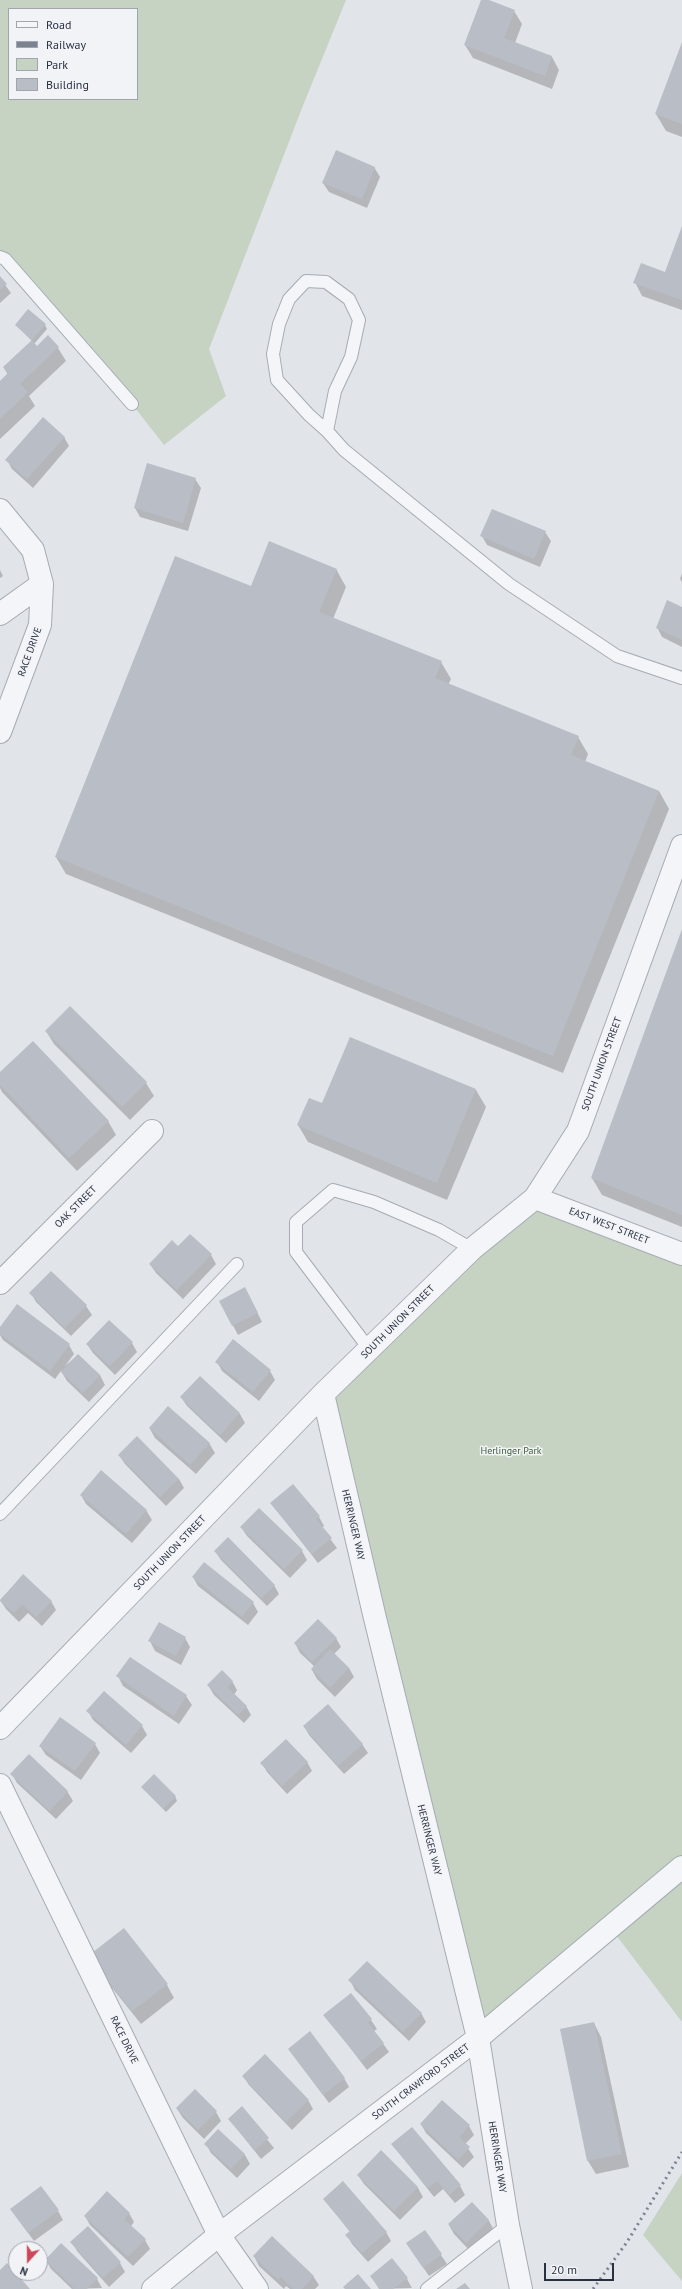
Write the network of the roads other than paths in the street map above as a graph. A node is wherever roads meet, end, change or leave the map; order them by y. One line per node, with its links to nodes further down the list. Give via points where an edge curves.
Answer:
1 (0, 257): 2 (lane, via 5,259)
2 (132, 404)
3 (328, 431): 3 (lane, via 309,415 277,380 273,354 279,324 289,299 306,281 326,282 349,299 359,320 351,357 335,391); 7 (lane, via 344,450 509,584 616,656)
4 (0, 510): 5 (street, RACE DRIVE, via 33,550)
5 (42, 584): 6 (street); 8 (street, RACE DRIVE, via 40,625)
6 (0, 614)
7 (682, 678)
8 (0, 732)
9 (682, 846): 11 (street, SOUTH UNION STREET, via 578,1131)
10 (152, 1131): 15 (street, OAK STREET)
11 (535, 1198): 12 (street, SOUTH UNION STREET); 13 (street, EAST WEST STREET)
12 (472, 1249): 16 (street, SOUTH UNION STREET); 16 (lane, via 439,1230 374,1202 333,1190 296,1222 296,1252)
13 (682, 1254)
14 (237, 1264): 18 (lane)
15 (0, 1283)
16 (370, 1350): 17 (street, SOUTH UNION STREET)
17 (323, 1394): 19 (street, SOUTH UNION STREET); 22 (street, HERRINGER WAY)
18 (0, 1514)
19 (0, 1728)
20 (0, 1785): 24 (street, RACE DRIVE)
21 (682, 1867): 22 (street, SOUTH CRAWFORD STREET)
22 (478, 2038): 23 (street, HERRINGER WAY); 24 (street, SOUTH CRAWFORD STREET)
23 (508, 2225): 27 (lane); 28 (street, HERRINGER WAY)
24 (219, 2235): 25 (street, SOUTH CRAWFORD STREET); 26 (street, RACE DRIVE)
25 (153, 2289)
26 (258, 2289)
27 (427, 2289)
28 (521, 2289)

